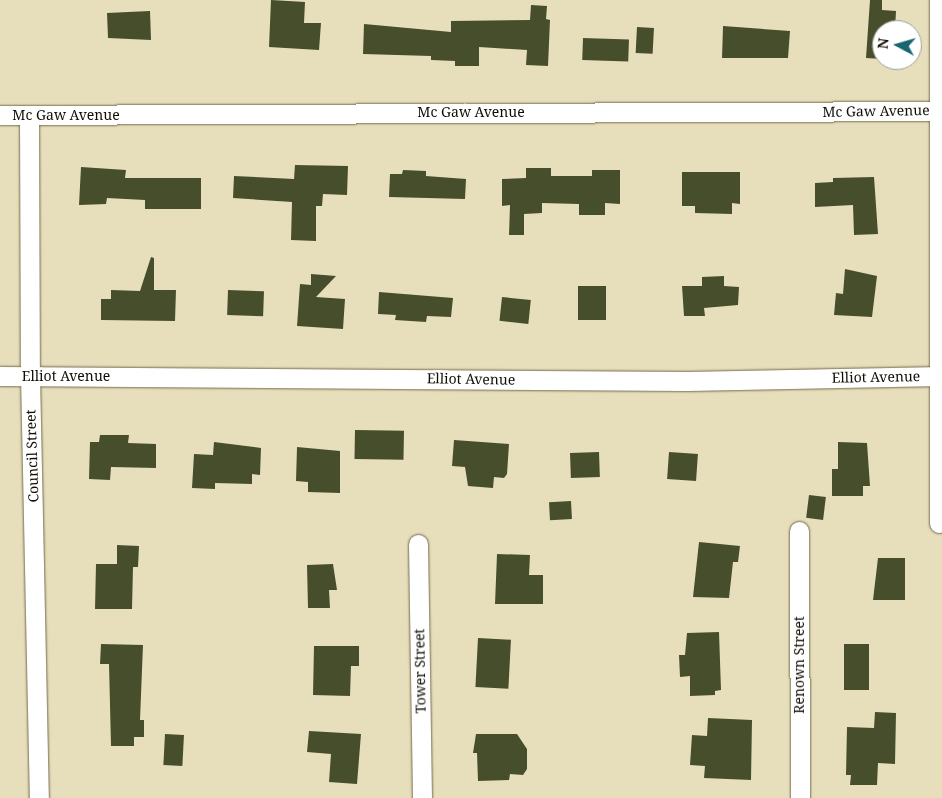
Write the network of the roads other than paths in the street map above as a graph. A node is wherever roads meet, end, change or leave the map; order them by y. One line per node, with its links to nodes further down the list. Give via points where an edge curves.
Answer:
1 (939, 0): 2 (street)
2 (939, 111): 4 (street, Mc Gaw Avenue); 7 (street)
3 (0, 114): 4 (street, Mc Gaw Avenue)
4 (29, 114): 5 (street, Council Street)
5 (30, 375): 6 (street, Elliot Avenue); 7 (street, Elliot Avenue, via 687,381); 11 (street, Council Street)
6 (0, 376)
7 (941, 376): 8 (street)
8 (939, 523)
9 (799, 531): 13 (street, Renown Street)
10 (418, 544): 12 (street, Tower Street)
11 (39, 798)
12 (422, 798)
13 (800, 798)

